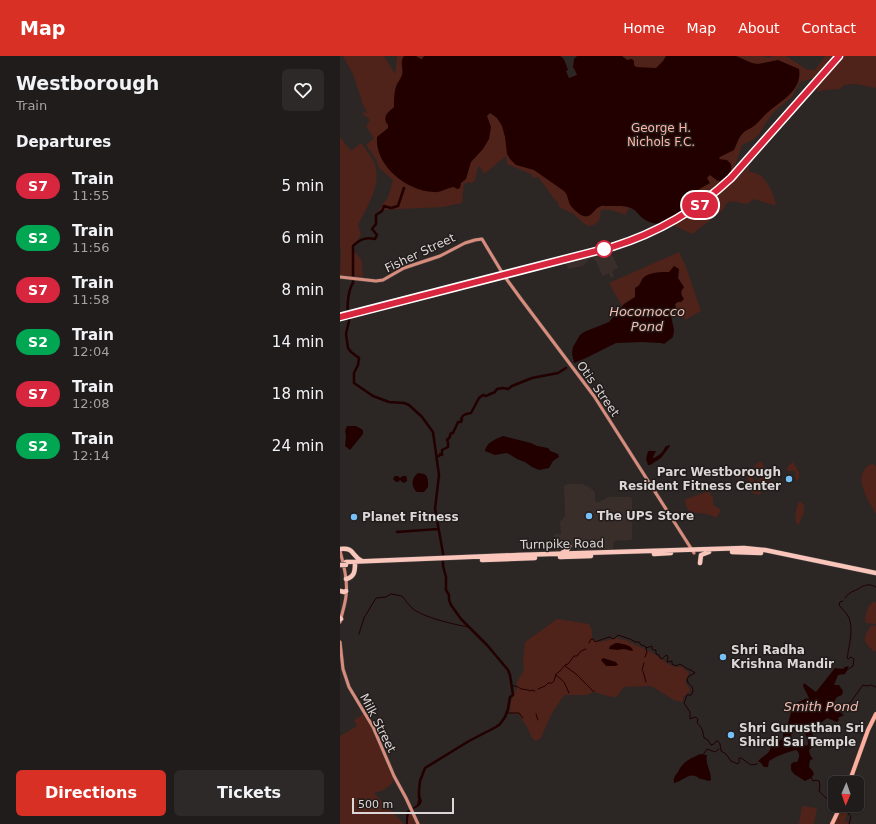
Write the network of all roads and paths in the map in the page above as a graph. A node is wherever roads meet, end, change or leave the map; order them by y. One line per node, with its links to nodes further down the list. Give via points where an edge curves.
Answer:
1 (482, 239): 2 (main road, Fisher Street, via 465,242 440,256 403,269 383,280); 3 (main road, Otis Street, via 525,305 595,398)
2 (340, 277)
3 (688, 543): 6 (highway, via 687,548); 7 (main road, Otis Street)
4 (570, 546): 9 (highway)
5 (340, 550): 10 (highway, via 345,548); 18 (main road)
6 (683, 550): 7 (highway, Turnpike Road); 9 (highway, Turnpike Road)
7 (693, 551): 8 (highway, Turnpike Road); 11 (highway, Turnpike Road, via 744,548); 12 (highway, Turnpike Road)
8 (709, 552): 11 (highway, Turnpike Road); 14 (highway, via 701,555)
9 (561, 554): 12 (highway, Turnpike Road)
10 (354, 555): 13 (highway); 15 (highway, via 354,559)
11 (784, 555): 17 (highway)
12 (443, 559): 13 (highway, Turnpike Road); 15 (highway, Turnpike Road)
13 (363, 561): 15 (highway, Turnpike Road)
14 (700, 562)
15 (349, 563): 16 (highway, Turnpike Road, bridge); 18 (highway, via 354,571 353,575)
16 (340, 564)
17 (876, 575)
18 (346, 579): 20 (main road)
19 (340, 591): 20 (highway)
20 (346, 591): 21 (main road)
21 (340, 618): 22 (main road)
22 (340, 622)
23 (340, 642): 27 (main road, Milk Street, via 342,666 348,684 373,727)
24 (876, 714): 25 (main road)
25 (852, 776)
26 (838, 812): 28 (main road)
27 (418, 824)
28 (832, 824)

